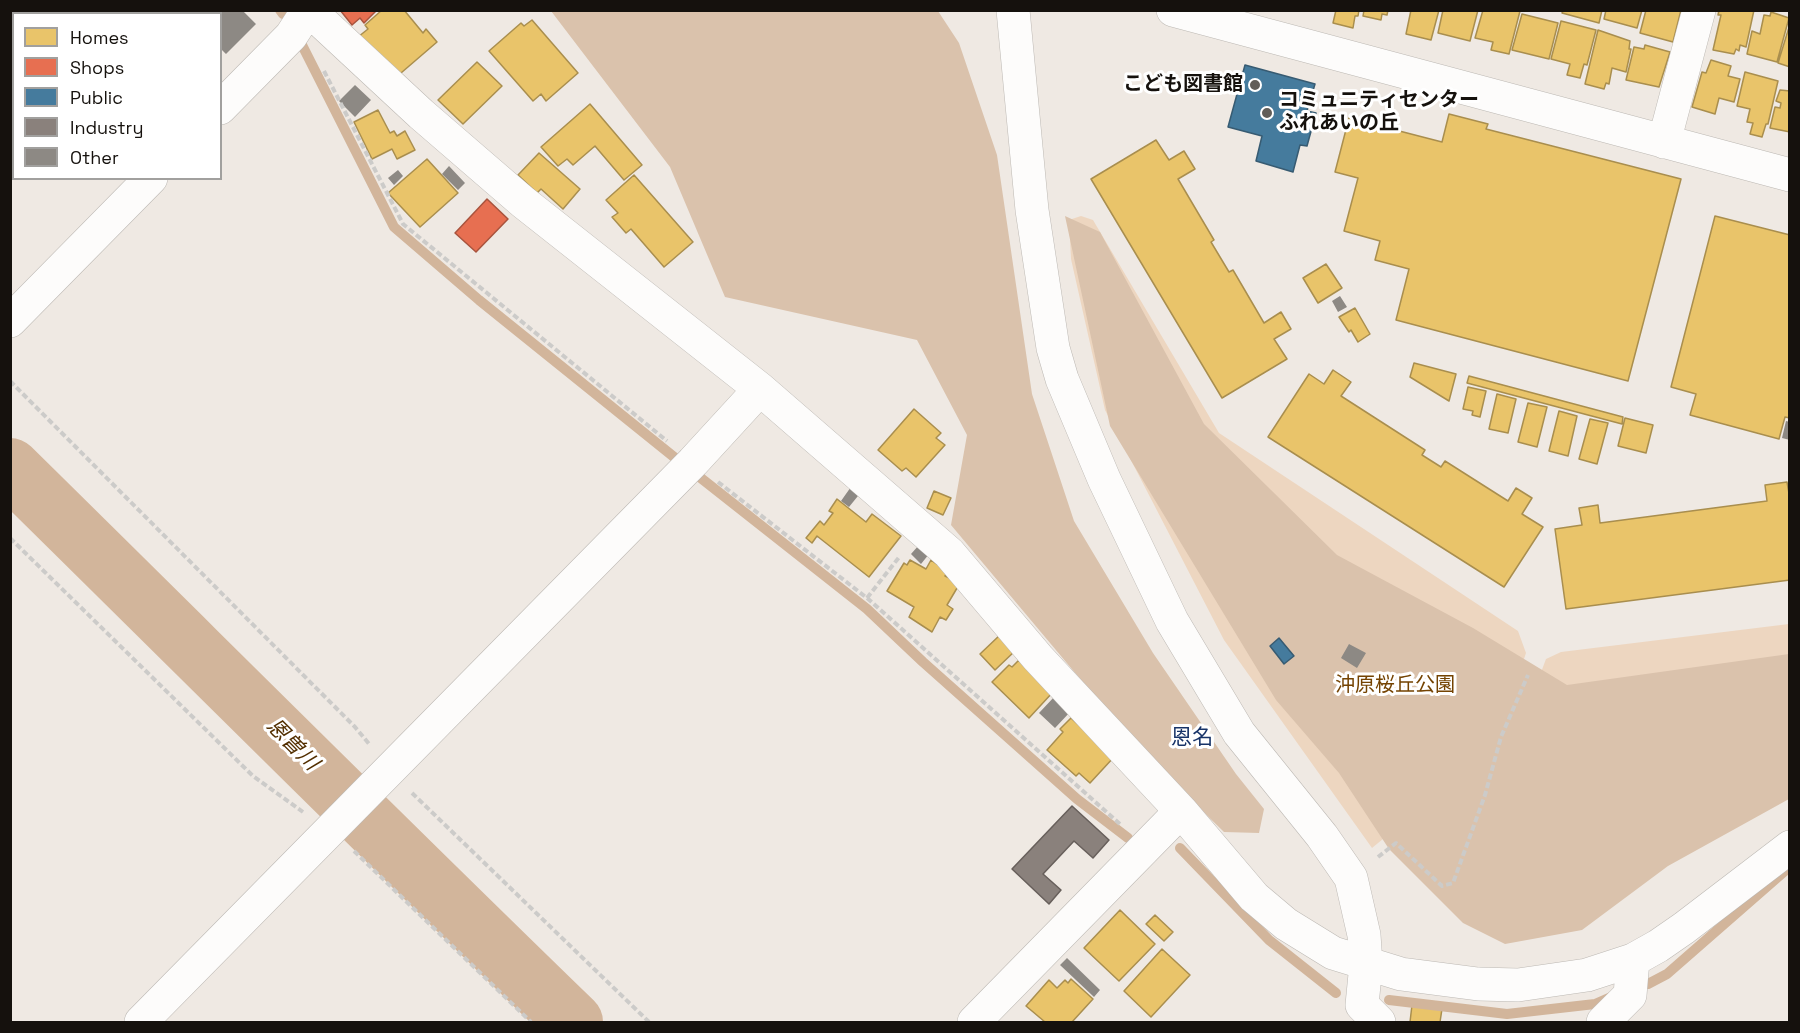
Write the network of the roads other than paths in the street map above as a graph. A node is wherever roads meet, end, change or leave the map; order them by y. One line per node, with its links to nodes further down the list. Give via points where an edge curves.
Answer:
1 (1013, 10): 15 (street, via 1032,210 1053,348 1062,379 1104,479 1172,621 1239,733 1351,878 1364,935)
2 (1173, 10): 5 (street)
3 (1699, 10): 7 (street)
4 (304, 16): 6 (street, via 291,36); 11 (street, via 523,202)
5 (1265, 23): 7 (street)
6 (222, 106)
7 (1664, 142): 8 (street)
8 (1790, 175)
9 (149, 180): 10 (street)
10 (10, 321)
11 (760, 389): 12 (street, via 949,553 1038,658); 16 (street, via 693,462)
12 (1181, 811): 15 (street, via 1254,897 1286,924 1332,953); 17 (street)
13 (1790, 847): 14 (street, via 1684,928)
14 (1634, 960): 15 (street, via 1587,975 1499,986 1401,974); 19 (street, via 1630,995)
15 (1365, 964): 18 (street, via 1362,1005)
16 (141, 1023)
17 (974, 1023)
18 (1379, 1023)
19 (1604, 1023)

